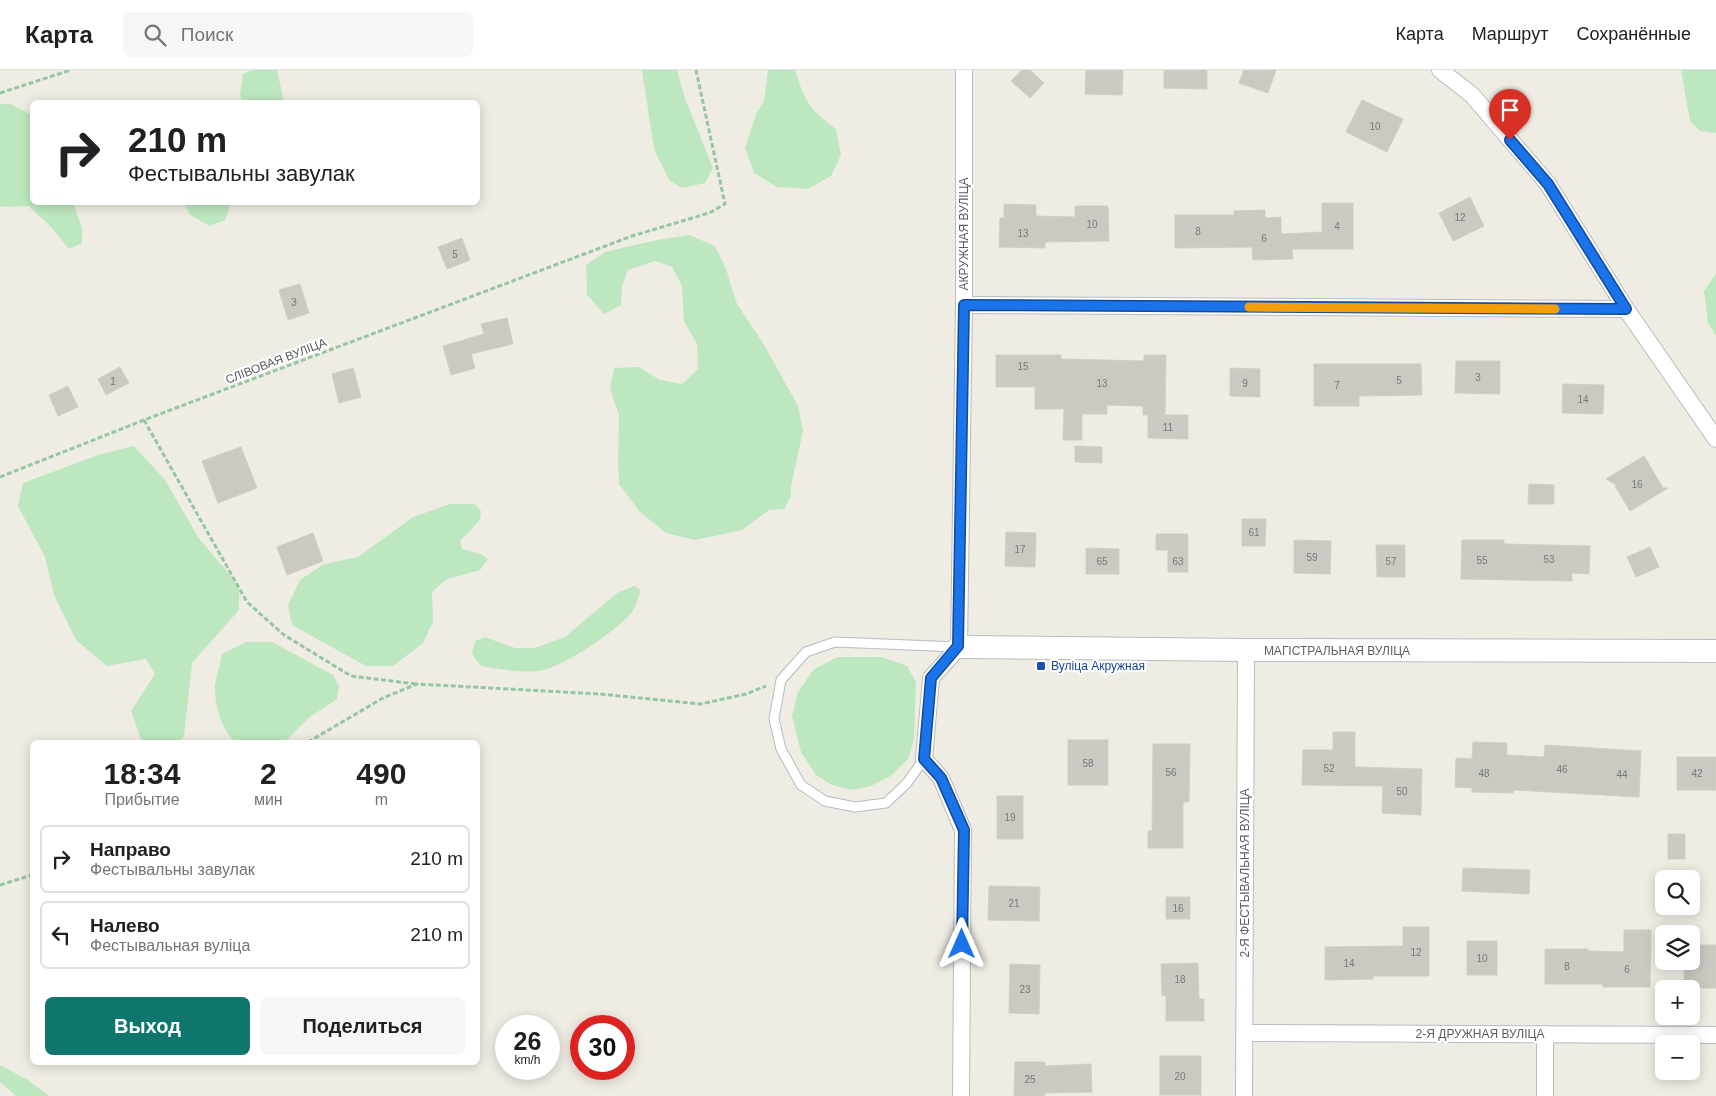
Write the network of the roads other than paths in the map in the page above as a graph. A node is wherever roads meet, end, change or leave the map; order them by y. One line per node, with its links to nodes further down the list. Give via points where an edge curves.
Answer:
1 (964, 70): 3 (street, АКРУЖНАЯ ВУЛІЦА)
2 (1440, 70): 4 (street, via 1472,95 1548,184)
3 (964, 305): 4 (street); 6 (street, АКРУЖНАЯ ВУЛІЦА)
4 (1626, 309): 5 (street)
5 (1716, 439)
6 (958, 646): 7 (street, МАГІСТРАЛЬНАЯ ВУЛІЦА); 9 (street, via 931,678); 9 (lane, via 835,642 806,652 781,680 774,719 781,749 801,785 825,801 855,806 886,803 906,784)
7 (1246, 650): 8 (street, МАГІСТРАЛЬНАЯ ВУЛІЦА); 10 (street, 2-Я ФЕСТЫВАЛЬНАЯ ВУЛІЦА)
8 (1716, 651)
9 (924, 759): 13 (street, via 941,778 964,830)
10 (1245, 1033): 11 (street, 2-Я ДРУЖНАЯ ВУЛІЦА); 14 (street, 2-Я ФЕСТЫВАЛЬНАЯ ВУЛІЦА)
11 (1545, 1034): 12 (street, 2-Я ДРУЖНАЯ ВУЛІЦА); 15 (street)
12 (1716, 1035)
13 (961, 1096)
14 (1244, 1096)
15 (1545, 1096)

